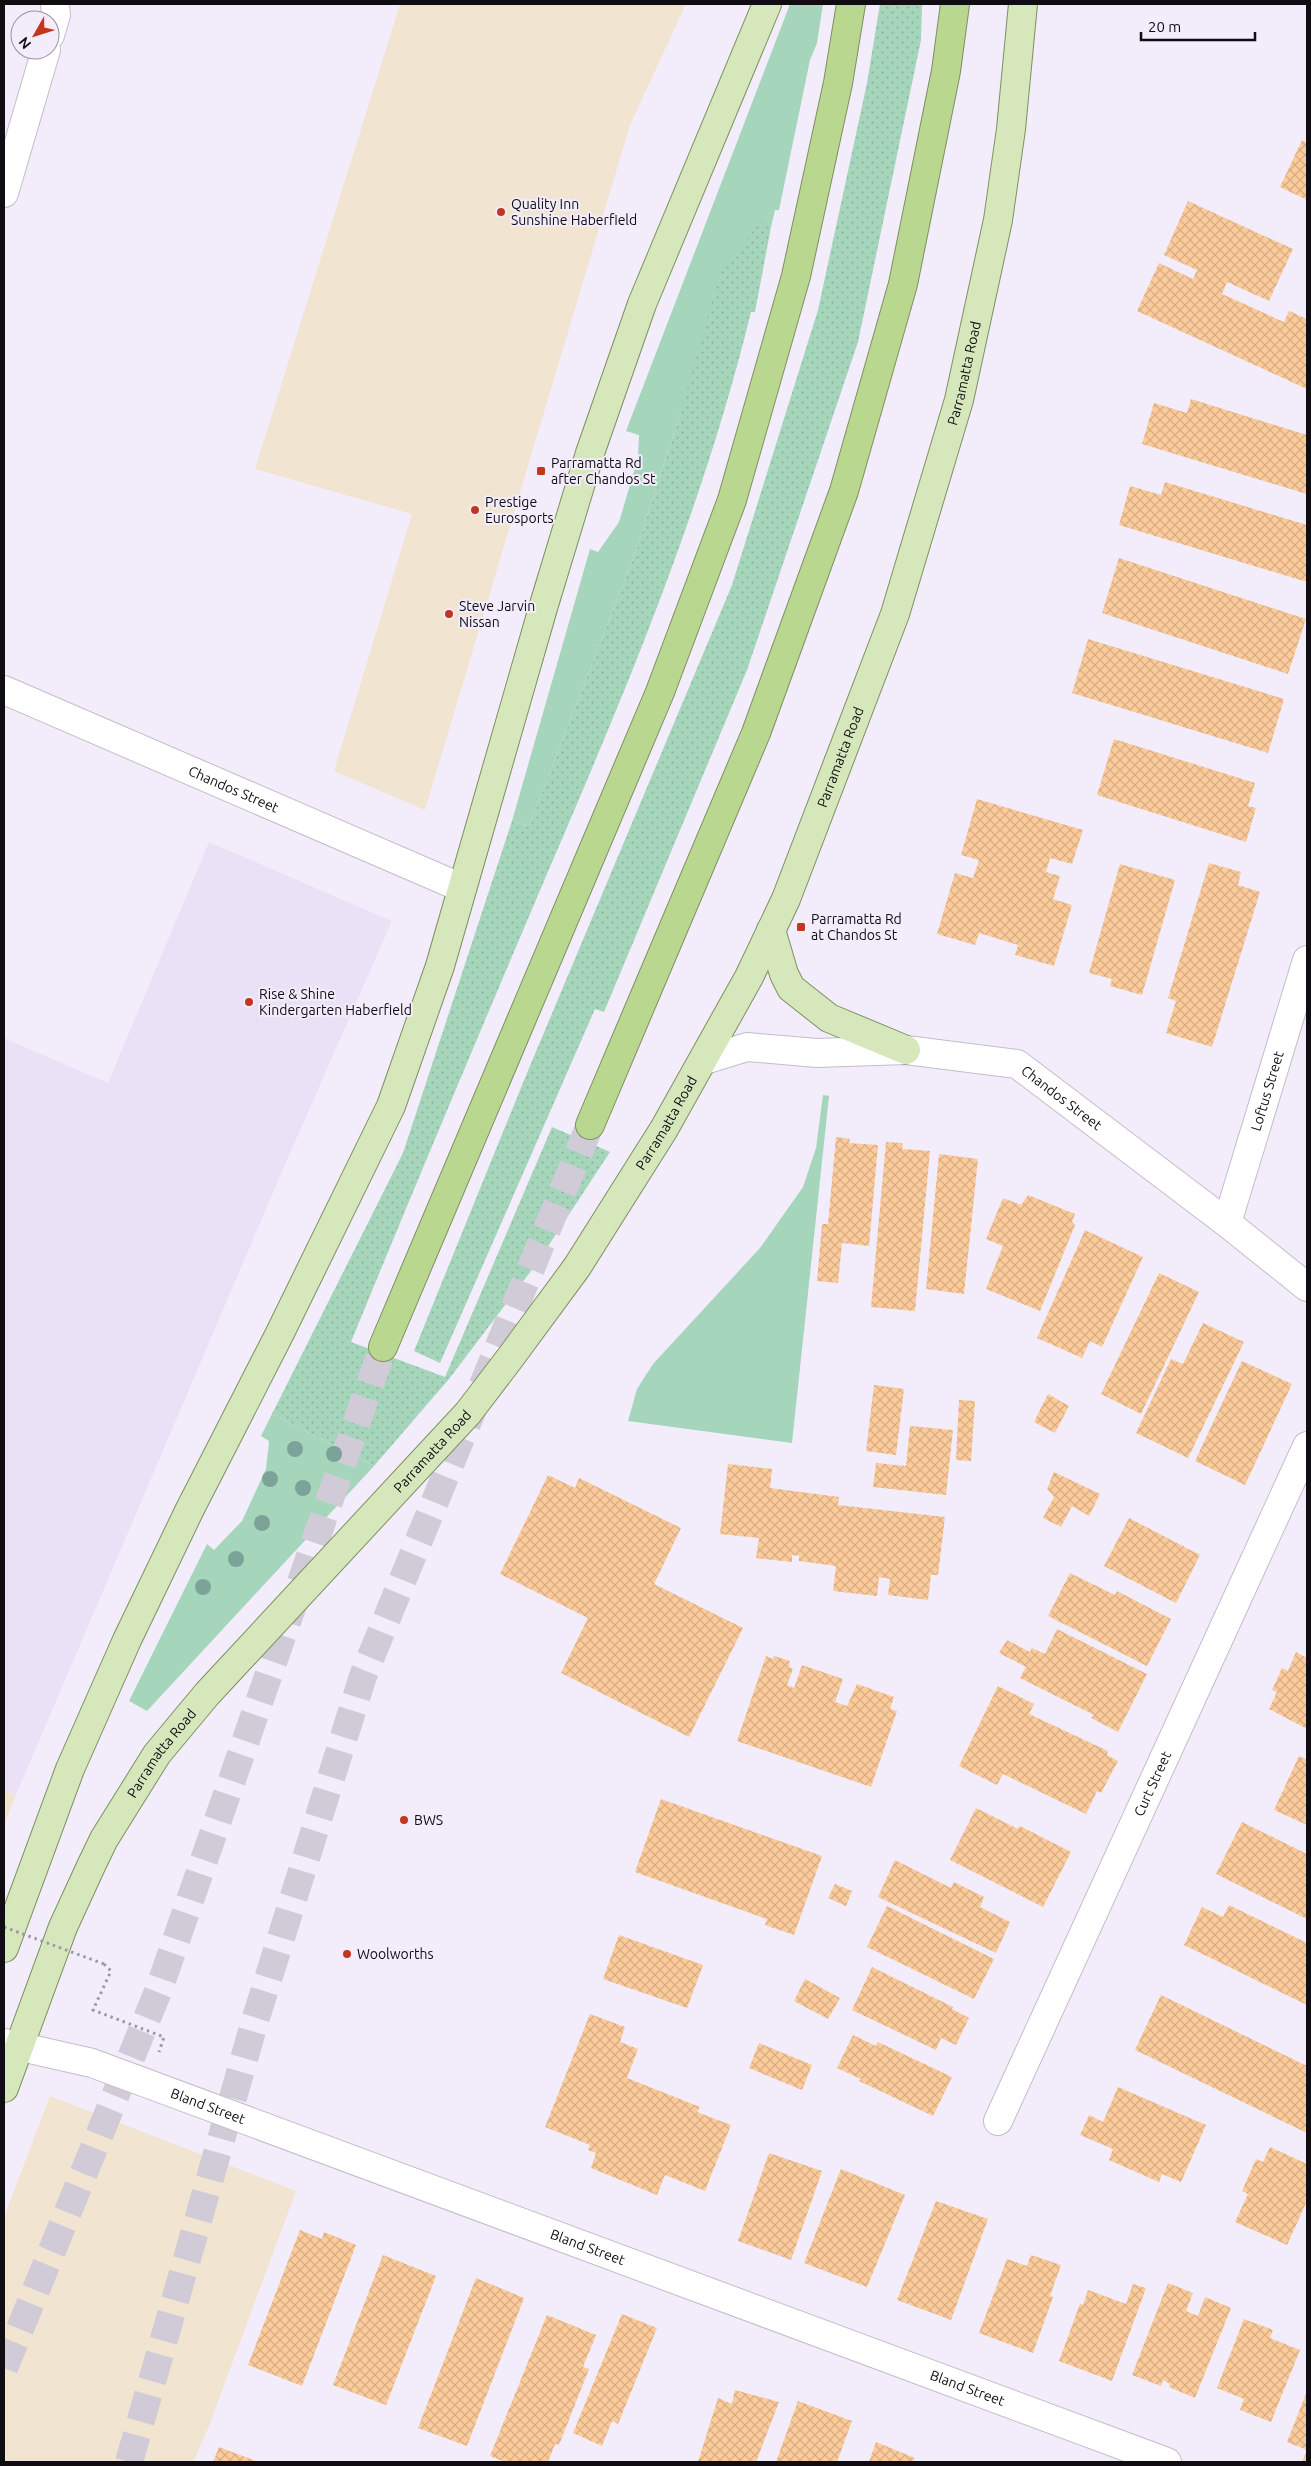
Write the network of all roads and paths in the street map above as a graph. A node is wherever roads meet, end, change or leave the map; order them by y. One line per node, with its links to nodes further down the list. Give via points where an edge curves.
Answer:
1 (767, 4): 8 (main road, via 642,304 590,453)
2 (851, 4): 16 (highway, via 838,83 796,276 732,500 656,701)
3 (955, 4): 13 (highway, via 946,71 903,284 844,491 756,733)
4 (1022, 4): 9 (main road, Parramatta Road, via 1011,129 998,220 959,400 896,614 786,899)
5 (43, 60): 6 (street)
6 (4, 193)
7 (4, 690): 8 (street, Chandos Street)
8 (462, 888): 19 (main road, via 440,966 391,1106 127,1640 70,1769)
9 (771, 930): 11 (main road, via 784,974 792,988 829,1018); 12 (main road, Parramatta Road, via 750,977)
10 (1307, 960): 14 (street, Loftus Street)
11 (906, 1050): 12 (street, Chandos Street, via 817,1052 747,1047); 14 (street, Chandos Street, via 1017,1064)
12 (705, 1060): 20 (main road, Parramatta Road, via 578,1267 468,1413 207,1694 157,1754 90,1866)
13 (590, 1125)
14 (1227, 1223): 15 (street, Chandos Street)
15 (1307, 1287)
16 (383, 1347)
17 (1307, 1446): 23 (street, Curt Street)
18 (4, 1927): 21 (path, bridge, via 104,1964 111,1970 93,2010 164,2037)
19 (4, 1948)
20 (12, 2045): 22 (main road, Parramatta Road); 24 (street, Bland Street, via 101,2066)
21 (158, 2055)
22 (4, 2088)
23 (998, 2122)
24 (1168, 2462)

